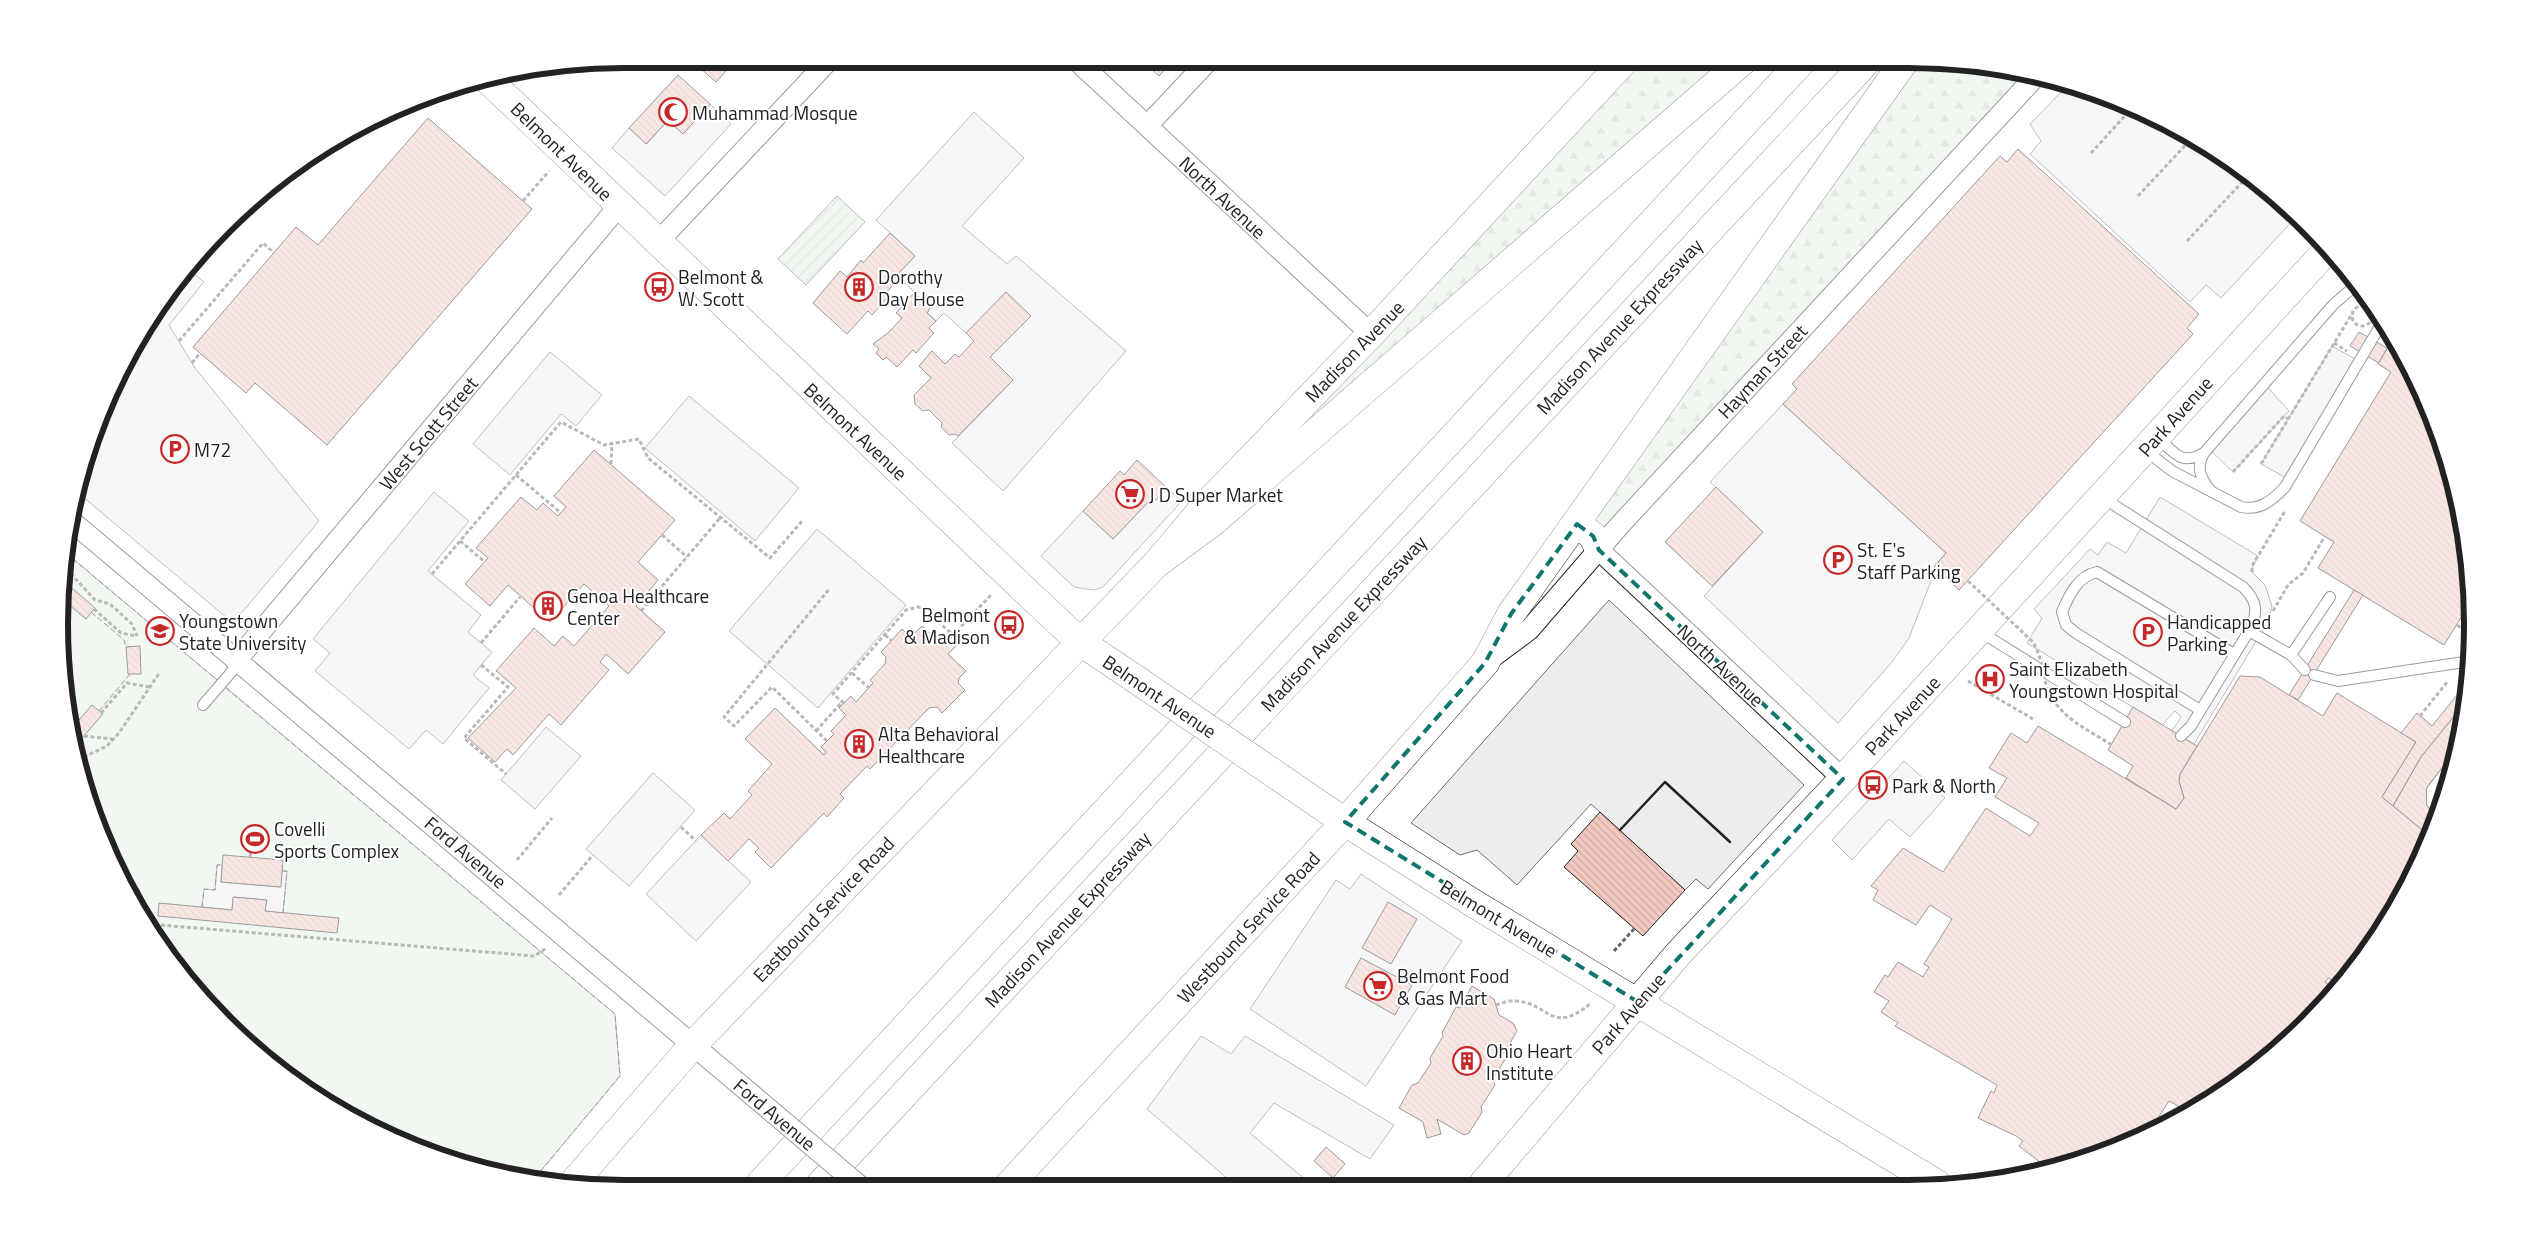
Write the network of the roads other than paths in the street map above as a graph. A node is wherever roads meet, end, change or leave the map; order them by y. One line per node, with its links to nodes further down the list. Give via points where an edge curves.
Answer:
1 (821, 68): 13 (street)
2 (1085, 68): 11 (street, North Avenue)
3 (1202, 68): 11 (street)
4 (1618, 68): 17 (main road, Madison Avenue)
5 (1735, 68): 25 (main road, via 1214,522)
6 (1796, 68): 47 (main road)
7 (1860, 68): 48 (main road, Madison Avenue Expressway)
8 (1900, 68): 22 (main road, Westbound Service Road)
9 (2031, 81): 24 (street, Hayman Street)
10 (492, 83): 12 (main road, Belmont Avenue)
11 (1147, 126): 17 (street, North Avenue)
12 (619, 206): 13 (main road, Belmont Avenue); 33 (street, West Scott Street)
13 (657, 242): 29 (main road, Belmont Avenue)
14 (2323, 254): 18 (main road, Park Avenue)
15 (2353, 290): 19 (lane, via 2333,305)
16 (2379, 329): 20 (lane, via 2278,495 2264,505 2247,508)
17 (1371, 334): 25 (main road, Madison Avenue, via 1205,506)
18 (2150, 443): 19 (lane, via 2184,459 2192,460); 20 (lane, via 2172,471); 21 (main road, Park Avenue)
19 (2204, 453): 20 (lane, via 2199,471)
20 (2212, 492)
21 (2101, 497): 27 (main road, Park Avenue); 28 (lane, via 2243,587 2254,600 2256,613)
22 (1577, 524): 24 (main road, via 1593,536); 34 (main road, Westbound Service Road, via 1511,614)
23 (76, 525): 33 (street, Ford Avenue)
24 (1599, 550): 34 (street, Hayman Street, via 1529,630); 40 (street, North Avenue)
25 (1156, 564): 29 (main road, Madison Avenue)
26 (2330, 597): 31 (lane)
27 (1979, 631): 37 (lane); 40 (main road, Park Avenue)
28 (2249, 631): 30 (lane); 31 (lane)
29 (1079, 641): 42 (main road, Belmont Avenue, bridge); 44 (main road, Eastbound Service Road)
30 (2234, 654): 36 (lane); 36 (lane, via 2097,572 2081,579 2068,598 2062,612 2066,624 2076,633)
31 (2291, 655): 32 (lane, via 2309,672 2338,681)
32 (2462, 661)
33 (238, 662): 35 (lane); 44 (street, Ford Avenue)
34 (1484, 663): 42 (main road, Westbound Service Road)
35 (203, 705)
36 (2200, 710): 38 (lane)
37 (2125, 722)
38 (2181, 736)
39 (2442, 777): 41 (lane, via 2432,790)
40 (1843, 779): 43 (main road, Park Avenue, via 1678,954)
41 (2433, 805)
42 (1345, 822): 43 (main road, Belmont Avenue); 50 (main road, Westbound Service Road)
43 (1638, 1002): 46 (main road, Belmont Avenue); 51 (main road, Park Avenue)
44 (693, 1045): 45 (main road, Eastbound Service Road); 49 (street, Ford Avenue, bridge)
45 (578, 1177)
46 (1929, 1179)
47 (763, 1180)
48 (824, 1180)
49 (853, 1180)
50 (1013, 1180)
51 (1486, 1180)

